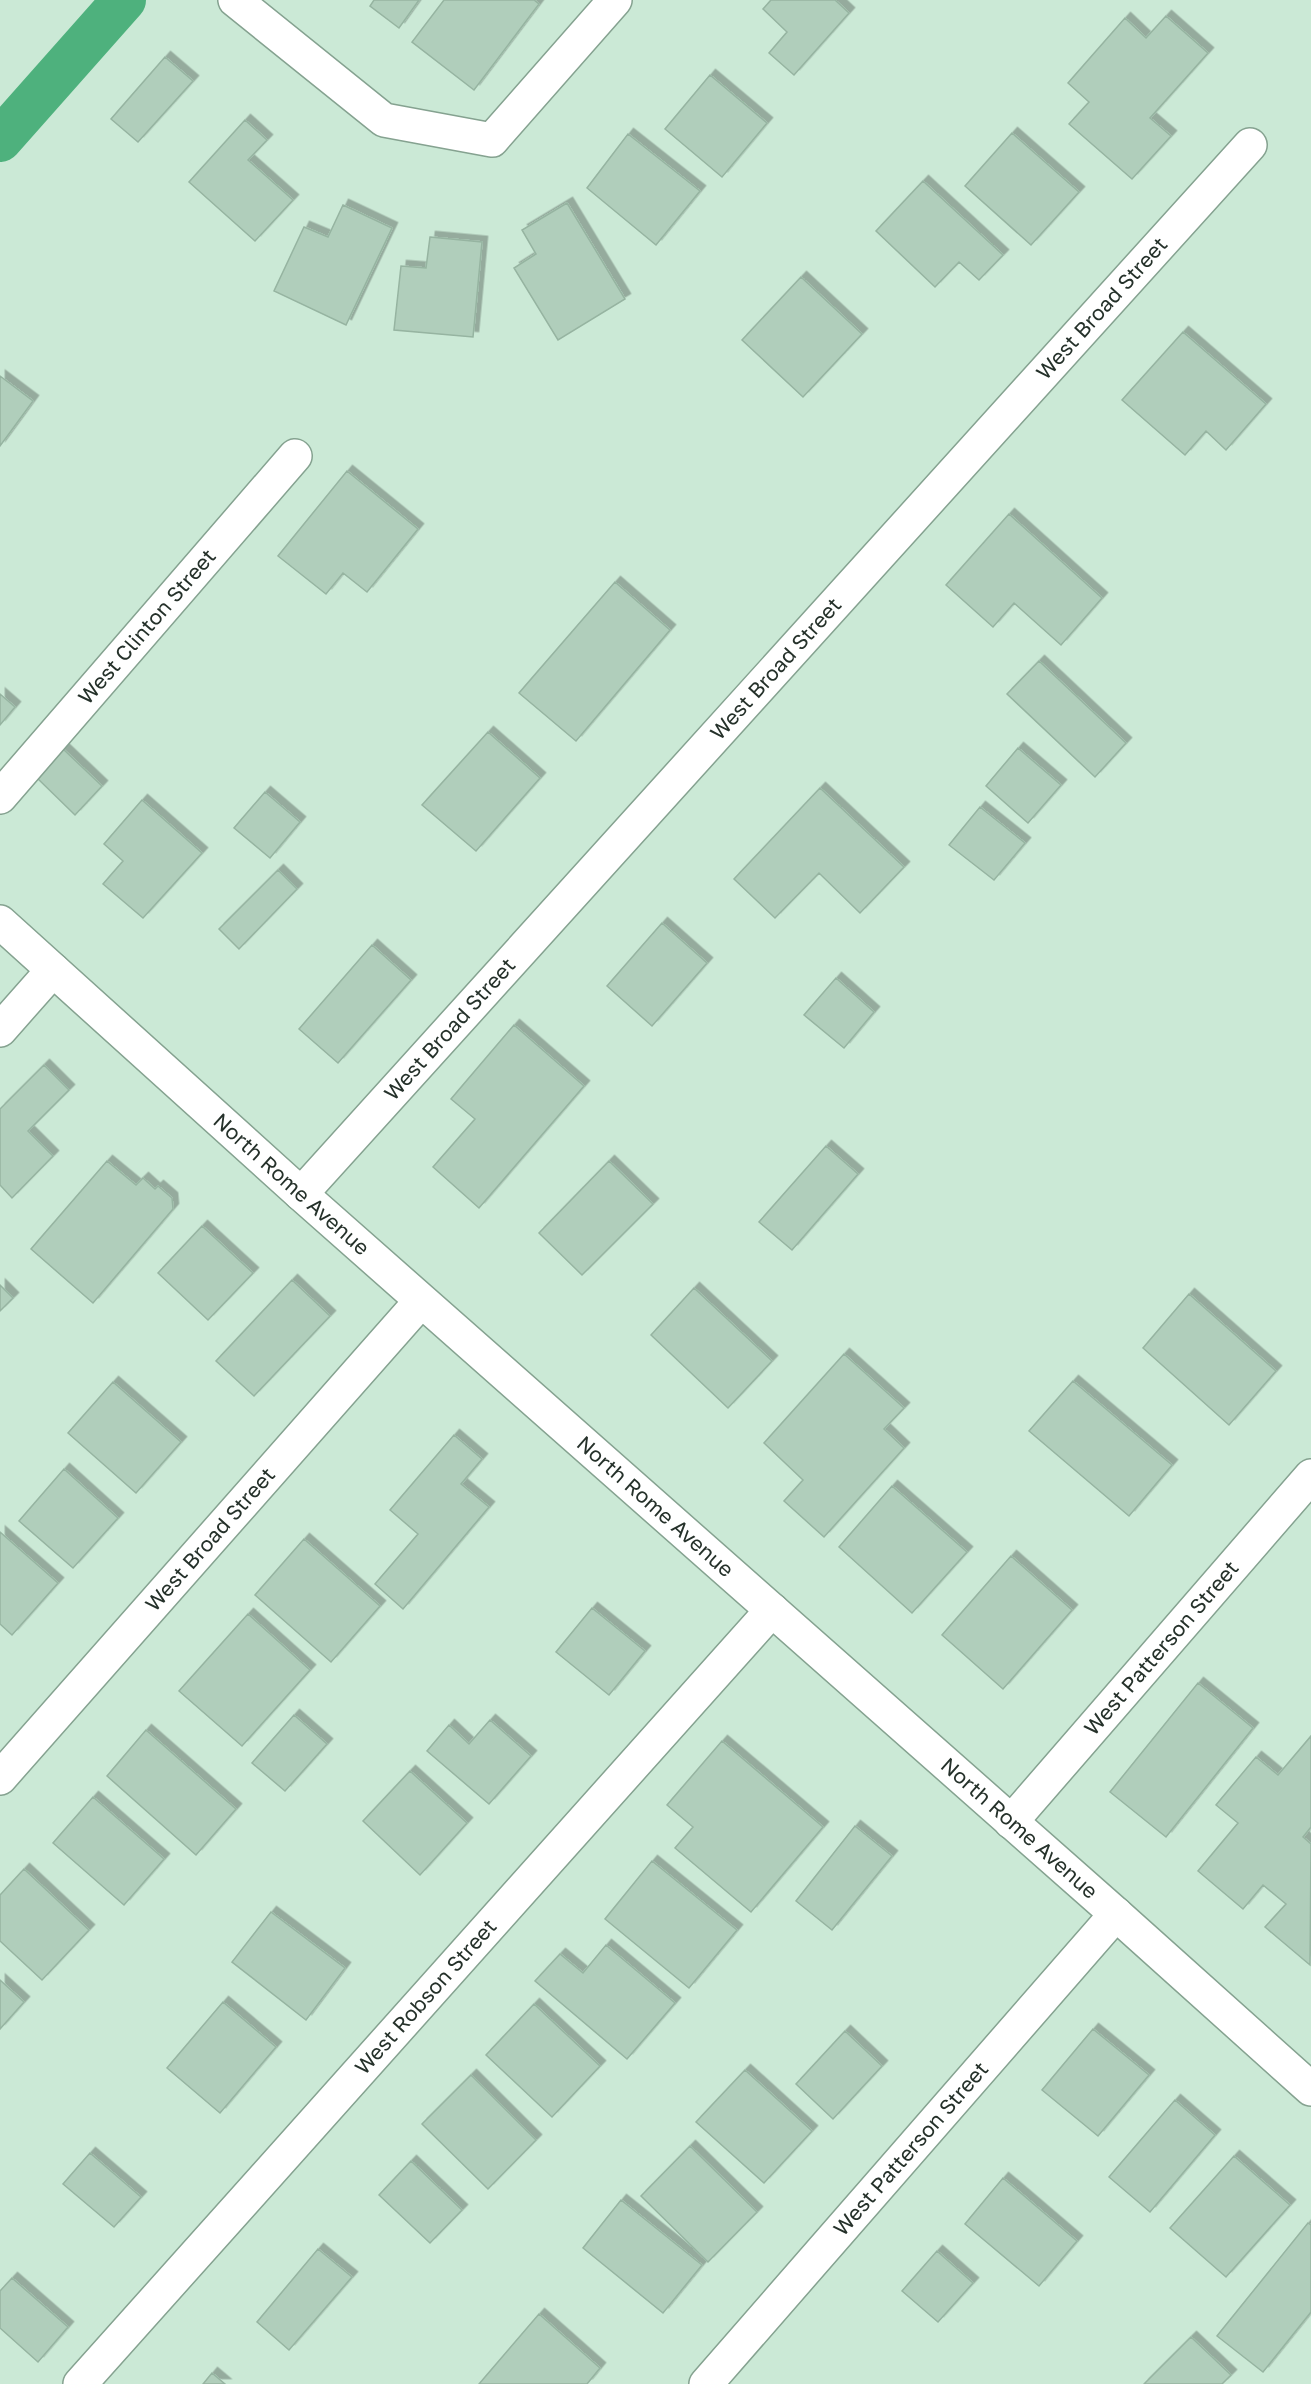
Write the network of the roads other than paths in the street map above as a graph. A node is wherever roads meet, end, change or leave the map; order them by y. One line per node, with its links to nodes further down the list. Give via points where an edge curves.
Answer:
1 (235, 0): 2 (street, via 384,120 492,140)
2 (615, 0)
3 (1250, 145): 9 (street, West Broad Street)
4 (296, 456): 5 (street, West Clinton Street)
5 (0, 797)
6 (0, 922): 7 (street, North Rome Avenue)
7 (53, 970): 8 (street); 9 (street, North Rome Avenue)
8 (0, 1030)
9 (301, 1194): 10 (street, North Rome Avenue)
10 (421, 1301): 12 (street, North Rome Avenue); 13 (street, West Broad Street)
11 (1311, 1476): 14 (street, West Patterson Street)
12 (772, 1610): 14 (street, North Rome Avenue); 17 (street, West Robson Street)
13 (0, 1778)
14 (1011, 1822): 15 (street, North Rome Avenue)
15 (1116, 1914): 16 (street, North Rome Avenue); 18 (street, West Patterson Street)
16 (1311, 2089)
17 (80, 2384)
18 (706, 2384)

